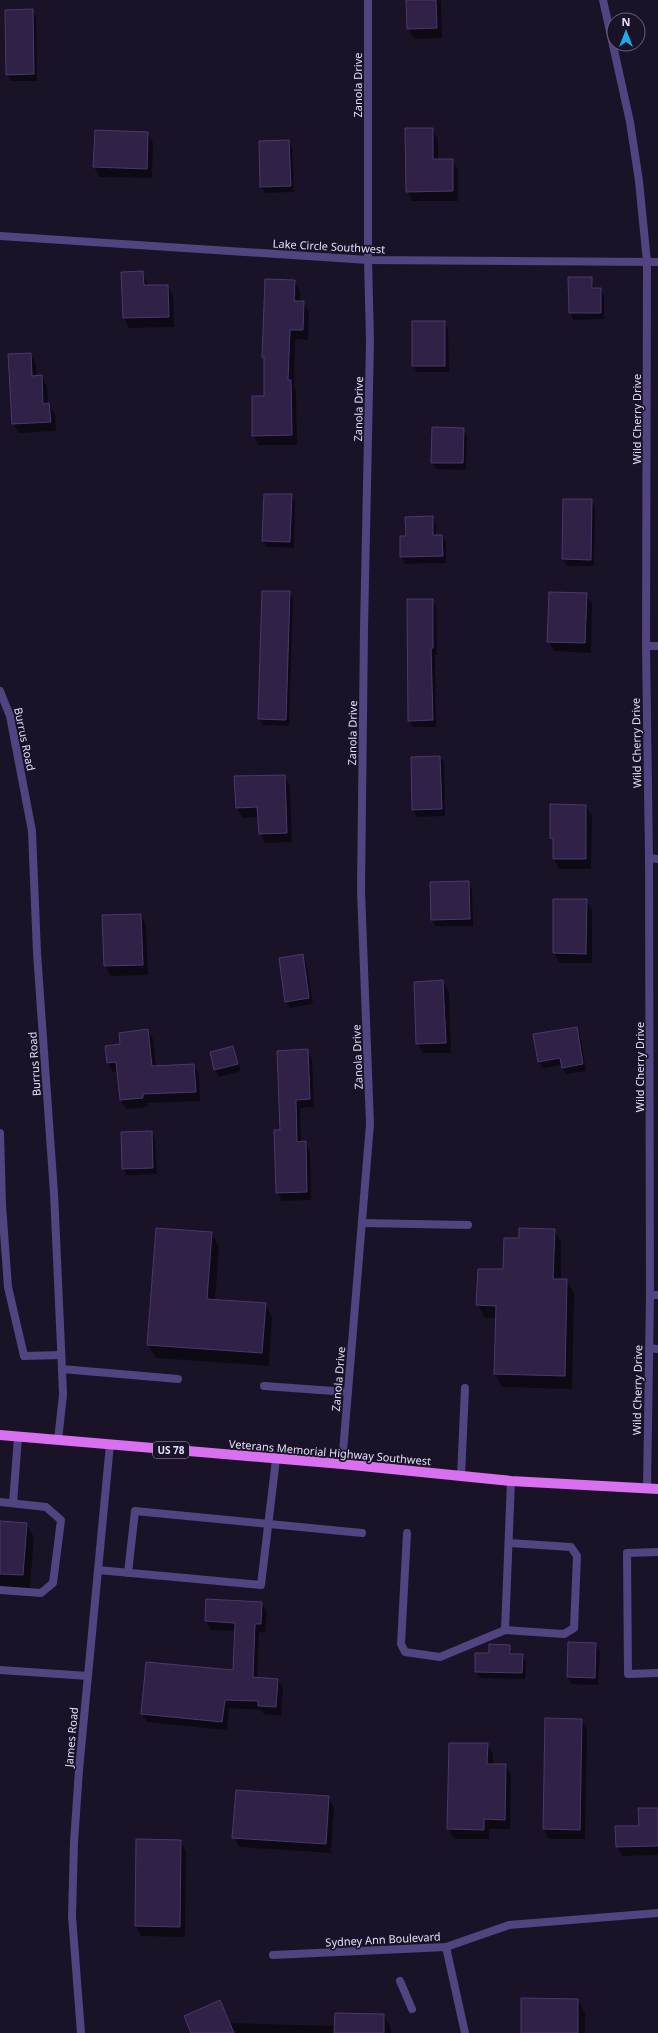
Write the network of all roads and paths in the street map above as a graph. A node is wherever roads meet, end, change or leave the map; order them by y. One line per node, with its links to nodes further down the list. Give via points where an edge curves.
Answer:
1 (368, 0): 4 (street, Zanola Drive)
2 (603, 0): 5 (street, Wild Cherry Drive, via 630,122)
3 (0, 236): 4 (street, Lake Circle Southwest)
4 (368, 260): 5 (street, Lake Circle Southwest); 14 (street, Zanola Drive, via 370,340 362,891 370,1124)
5 (647, 262): 6 (street, Lake Circle Southwest); 7 (street, Wild Cherry Drive)
6 (658, 262)
7 (646, 646): 8 (street); 10 (street, Wild Cherry Drive)
8 (658, 646)
9 (0, 691): 19 (street, Burrus Road, via 10,716 32,831)
10 (649, 858): 11 (street); 16 (street, Wild Cherry Drive)
11 (658, 859)
12 (0, 1133): 13 (street)
13 (1, 1179): 19 (street, via 8,1287 24,1356)
14 (362, 1223): 15 (street); 24 (street, Zanola Drive)
15 (468, 1224)
16 (654, 1295): 17 (street, Wild Cherry Drive)
17 (649, 1348): 18 (street); 33 (street, Wild Cherry Drive)
18 (658, 1349)
19 (61, 1355): 20 (street, Burrus Road)
20 (62, 1369): 21 (street); 27 (street, Burrus Road, via 63,1395)
21 (178, 1379)
22 (264, 1386): 24 (street)
23 (465, 1388): 31 (street)
24 (348, 1392): 30 (street, Zanola Drive)
25 (0, 1435): 26 (main road, Veterans Memorial Highway Southwest / US 78)
26 (18, 1437): 27 (main road, Veterans Memorial Highway Southwest / US 78); 36 (street)
27 (58, 1440): 28 (main road, Veterans Memorial Highway Southwest / US 78)
28 (110, 1444): 29 (main road, Veterans Memorial Highway Southwest / US 78); 42 (street, James Road)
29 (276, 1459): 30 (main road, Veterans Memorial Highway Southwest / US 78); 37 (street)
30 (342, 1464): 31 (main road, Veterans Memorial Highway Southwest / US 78)
31 (461, 1476): 32 (main road, Veterans Memorial Highway Southwest / US 78)
32 (511, 1481): 33 (main road, Veterans Memorial Highway Southwest / US 78); 40 (street)
33 (647, 1489): 34 (main road, Veterans Memorial Highway Southwest / US 78)
34 (658, 1489)
35 (0, 1502): 36 (street)
36 (12, 1504): 44 (street, via 46,1507 61,1520 53,1583 41,1593)
37 (269, 1524): 38 (street); 43 (street, via 261,1585); 43 (street, via 134,1511)
38 (362, 1533)
39 (407, 1533): 45 (street, via 401,1644 405,1652 440,1657)
40 (509, 1543): 45 (street); 45 (street, via 571,1547 577,1556 574,1628 564,1634)
41 (658, 1552): 47 (street, via 627,1553 628,1674)
42 (98, 1570): 43 (street); 48 (street, James Road)
43 (128, 1572)
44 (0, 1590)
45 (505, 1630)
46 (0, 1670): 48 (street)
47 (658, 1673)
48 (88, 1676): 54 (street, James Road, via 74,1842 72,1916)
49 (658, 1913): 50 (street, Sydney Ann Boulevard, via 509,1925)
50 (446, 1947): 51 (street, Sydney Ann Boulevard); 55 (street)
51 (272, 1955)
52 (400, 1980): 53 (street)
53 (412, 2009)
54 (80, 2033)
55 (465, 2033)

